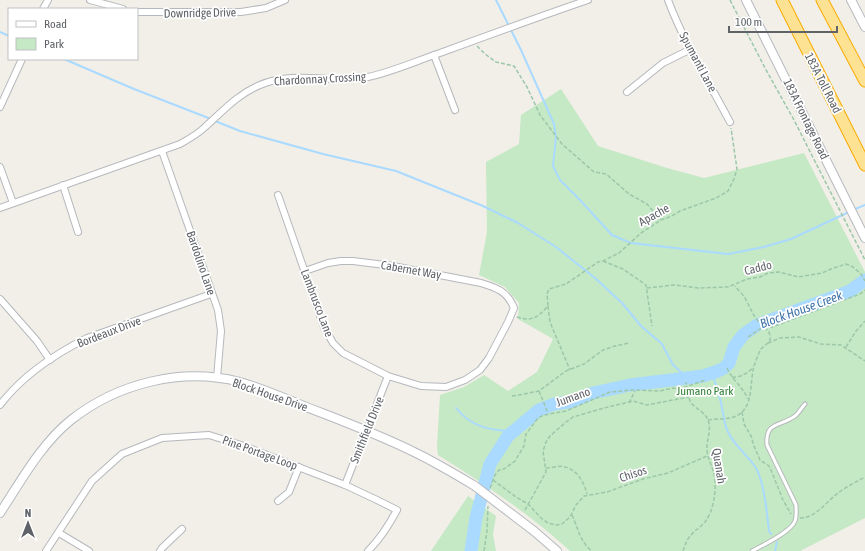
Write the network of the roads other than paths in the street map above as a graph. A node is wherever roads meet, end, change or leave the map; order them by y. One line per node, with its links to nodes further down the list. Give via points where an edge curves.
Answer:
1 (90, 0): 9 (street)
2 (285, 0): 10 (street, Downridge Drive, via 266,8 241,12)
3 (588, 0): 13 (street, Chardonnay Crossing)
4 (668, 0): 12 (street, Spumanti Lane)
5 (746, 0): 29 (street, 183A Frontage Road)
6 (782, 0): 22 (highway, 183A Toll Road)
7 (822, 0): 15 (highway)
8 (851, 0): 11 (street)
9 (119, 8)
10 (138, 12)
11 (865, 27)
12 (691, 48): 16 (street, via 663,63); 20 (street, Spumanti Lane)
13 (434, 55): 19 (street); 21 (street, Chardonnay Crossing, via 370,77 294,78 262,84 247,91 224,108 204,128)
14 (22, 60): 17 (street)
15 (865, 81)
16 (627, 92)
17 (2, 100): 18 (street)
18 (0, 107)
19 (455, 110)
20 (730, 122)
21 (162, 152): 24 (street, Chardonnay Crossing); 31 (street, Bardolino Lane)
22 (865, 165)
23 (0, 167): 26 (street)
24 (63, 185): 26 (street, Chardonnay Crossing); 28 (street)
25 (278, 195): 30 (street, Lambrusco Lane)
26 (13, 203): 27 (street, Chardonnay Crossing)
27 (0, 208)
28 (78, 232)
29 (865, 238)
30 (304, 271): 33 (street, Cabernet Way, via 341,261 393,266 481,282 501,290); 35 (street, Lambrusco Lane, via 324,327 333,343 343,354)
31 (211, 294): 34 (street, Bordeaux Drive, via 87,338); 36 (street, Bardolino Lane, via 218,310 221,331)
32 (0, 299): 34 (street)
33 (512, 302): 35 (street, Lambrusco Lane, via 512,315 489,358 480,370 465,380 446,387 421,386)
34 (50, 360): 38 (street, Bordeaux Drive, via 21,383)
35 (388, 376): 39 (street, Smithfield Drive)
36 (217, 378): 39 (street, Block House Drive, via 247,385); 43 (street, Block House Drive, via 156,380 116,392 85,410 44,447)
37 (805, 404): 51 (lane, via 796,416 770,428 766,436 796,505 796,518 788,530)
38 (0, 405)
39 (367, 430): 41 (street, Smithfield Drive); 50 (street, Block House Drive, bridge, via 414,452 475,486)
40 (299, 468): 41 (street, Pine Portage Loop); 42 (street, via 288,492); 45 (street, Pine Portage Loop, via 209,435 162,438 122,454 92,481)
41 (345, 485): 49 (street, Pine Portage Loop, via 397,510 376,544)
42 (278, 501)
43 (0, 514)
44 (182, 529): 48 (street)
45 (59, 533): 46 (street, Pine Portage Loop); 47 (street)
46 (46, 551)
47 (89, 551)
48 (160, 551)
49 (368, 551)
50 (557, 551)
51 (752, 551)

